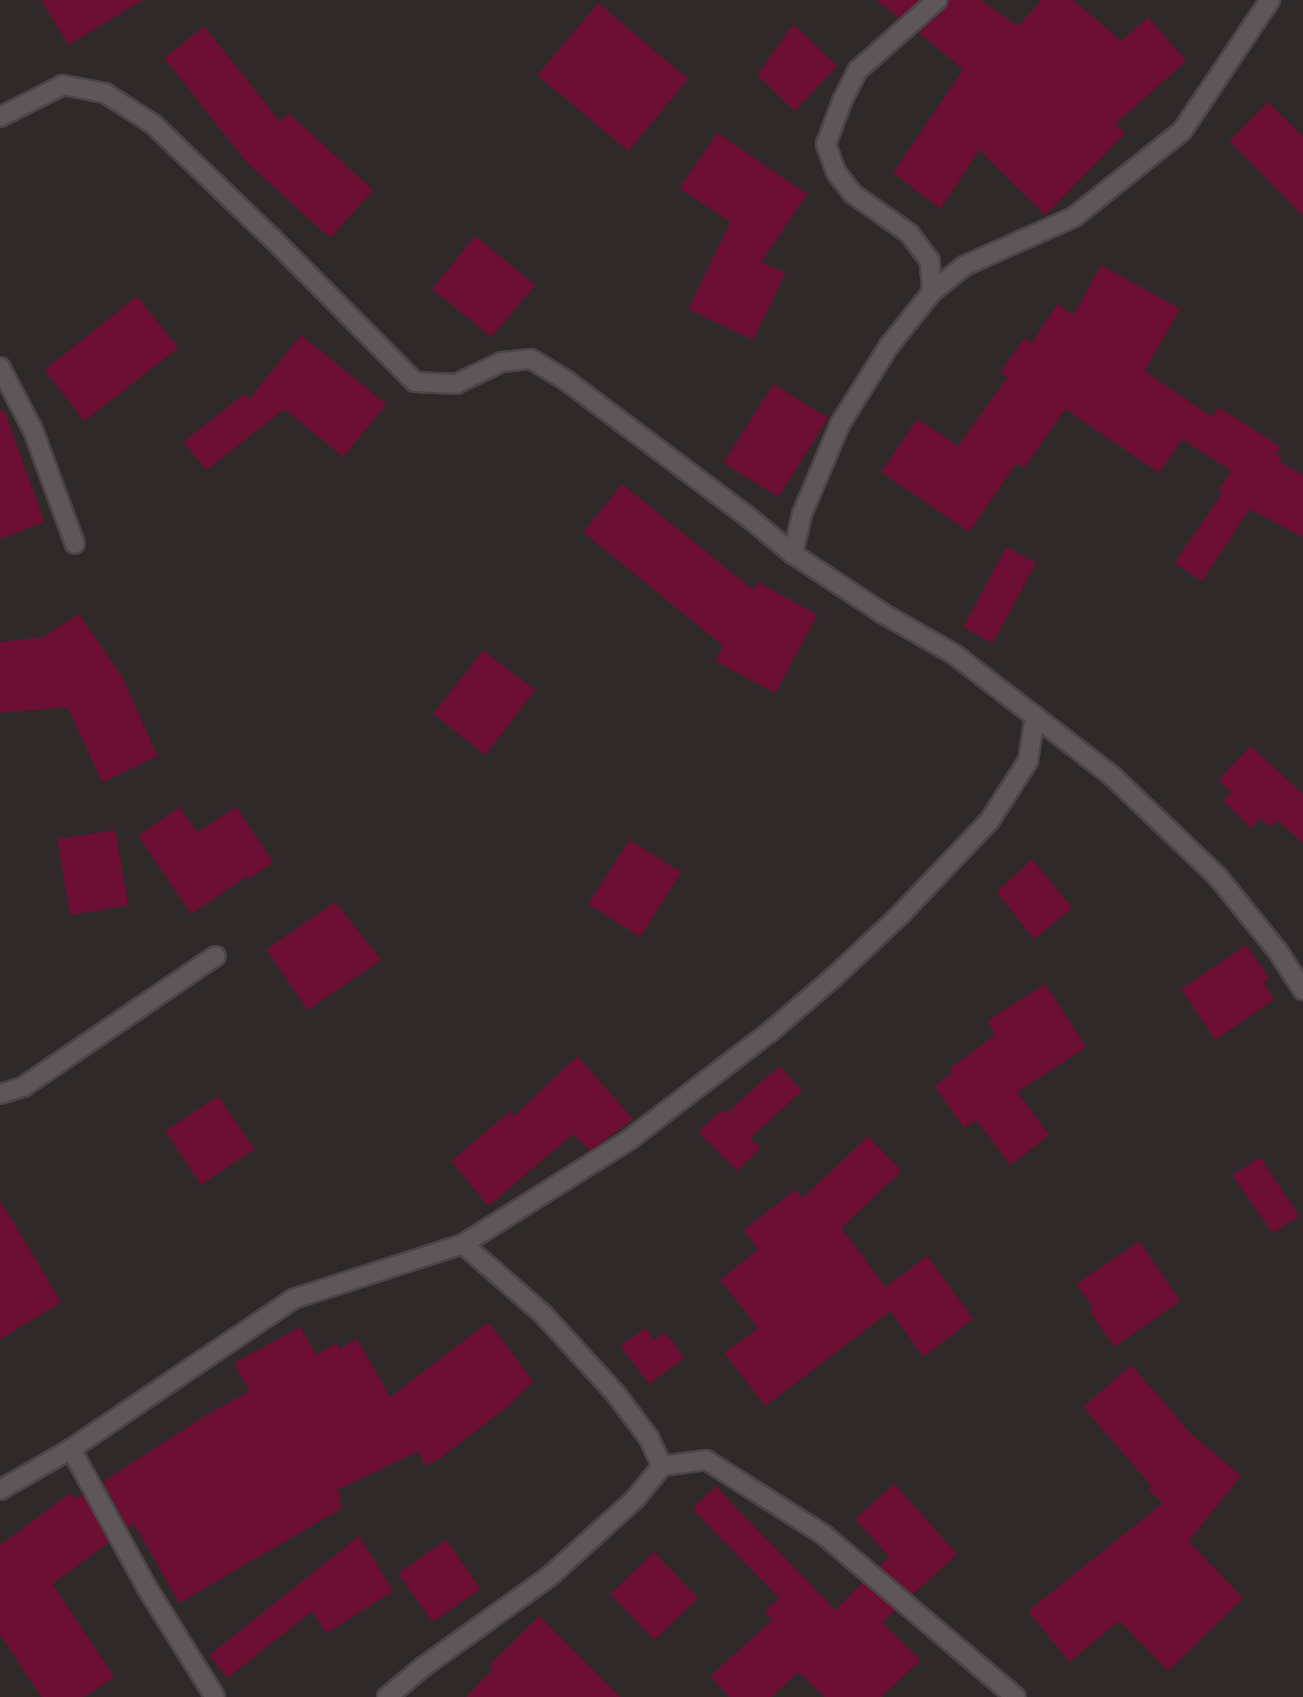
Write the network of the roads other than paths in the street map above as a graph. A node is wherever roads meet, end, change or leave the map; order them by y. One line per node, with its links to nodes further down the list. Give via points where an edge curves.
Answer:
1 (937, 0): 4 (street, via 858,70 826,144 836,172 853,194 910,234 930,261)
2 (1270, 0): 4 (street, via 1182,131 1074,217 964,266)
3 (0, 117): 7 (street, via 63,85 105,93 153,124 415,382 456,384 502,362 531,359 576,388)
4 (932, 292): 7 (street, via 889,346 840,424 802,514)
5 (0, 367): 6 (street, via 33,430)
6 (75, 544)
7 (793, 554): 8 (street, via 882,613 954,654)
8 (1035, 716): 10 (street, via 1111,775 1218,877 1277,950); 12 (street, via 1029,761 990,820 900,915 834,977 770,1032 629,1140)
9 (216, 956): 11 (street, via 23,1087)
10 (1303, 990)
11 (0, 1094)
12 (463, 1244): 13 (street, via 293,1299); 14 (street, via 543,1314 616,1394 649,1438)
13 (70, 1449): 15 (street); 16 (street, via 147,1588)
14 (662, 1466): 17 (street, via 636,1498 550,1576); 18 (street, via 706,1460 824,1535)
15 (0, 1490)
16 (215, 1697)
17 (387, 1697)
18 (1016, 1697)

